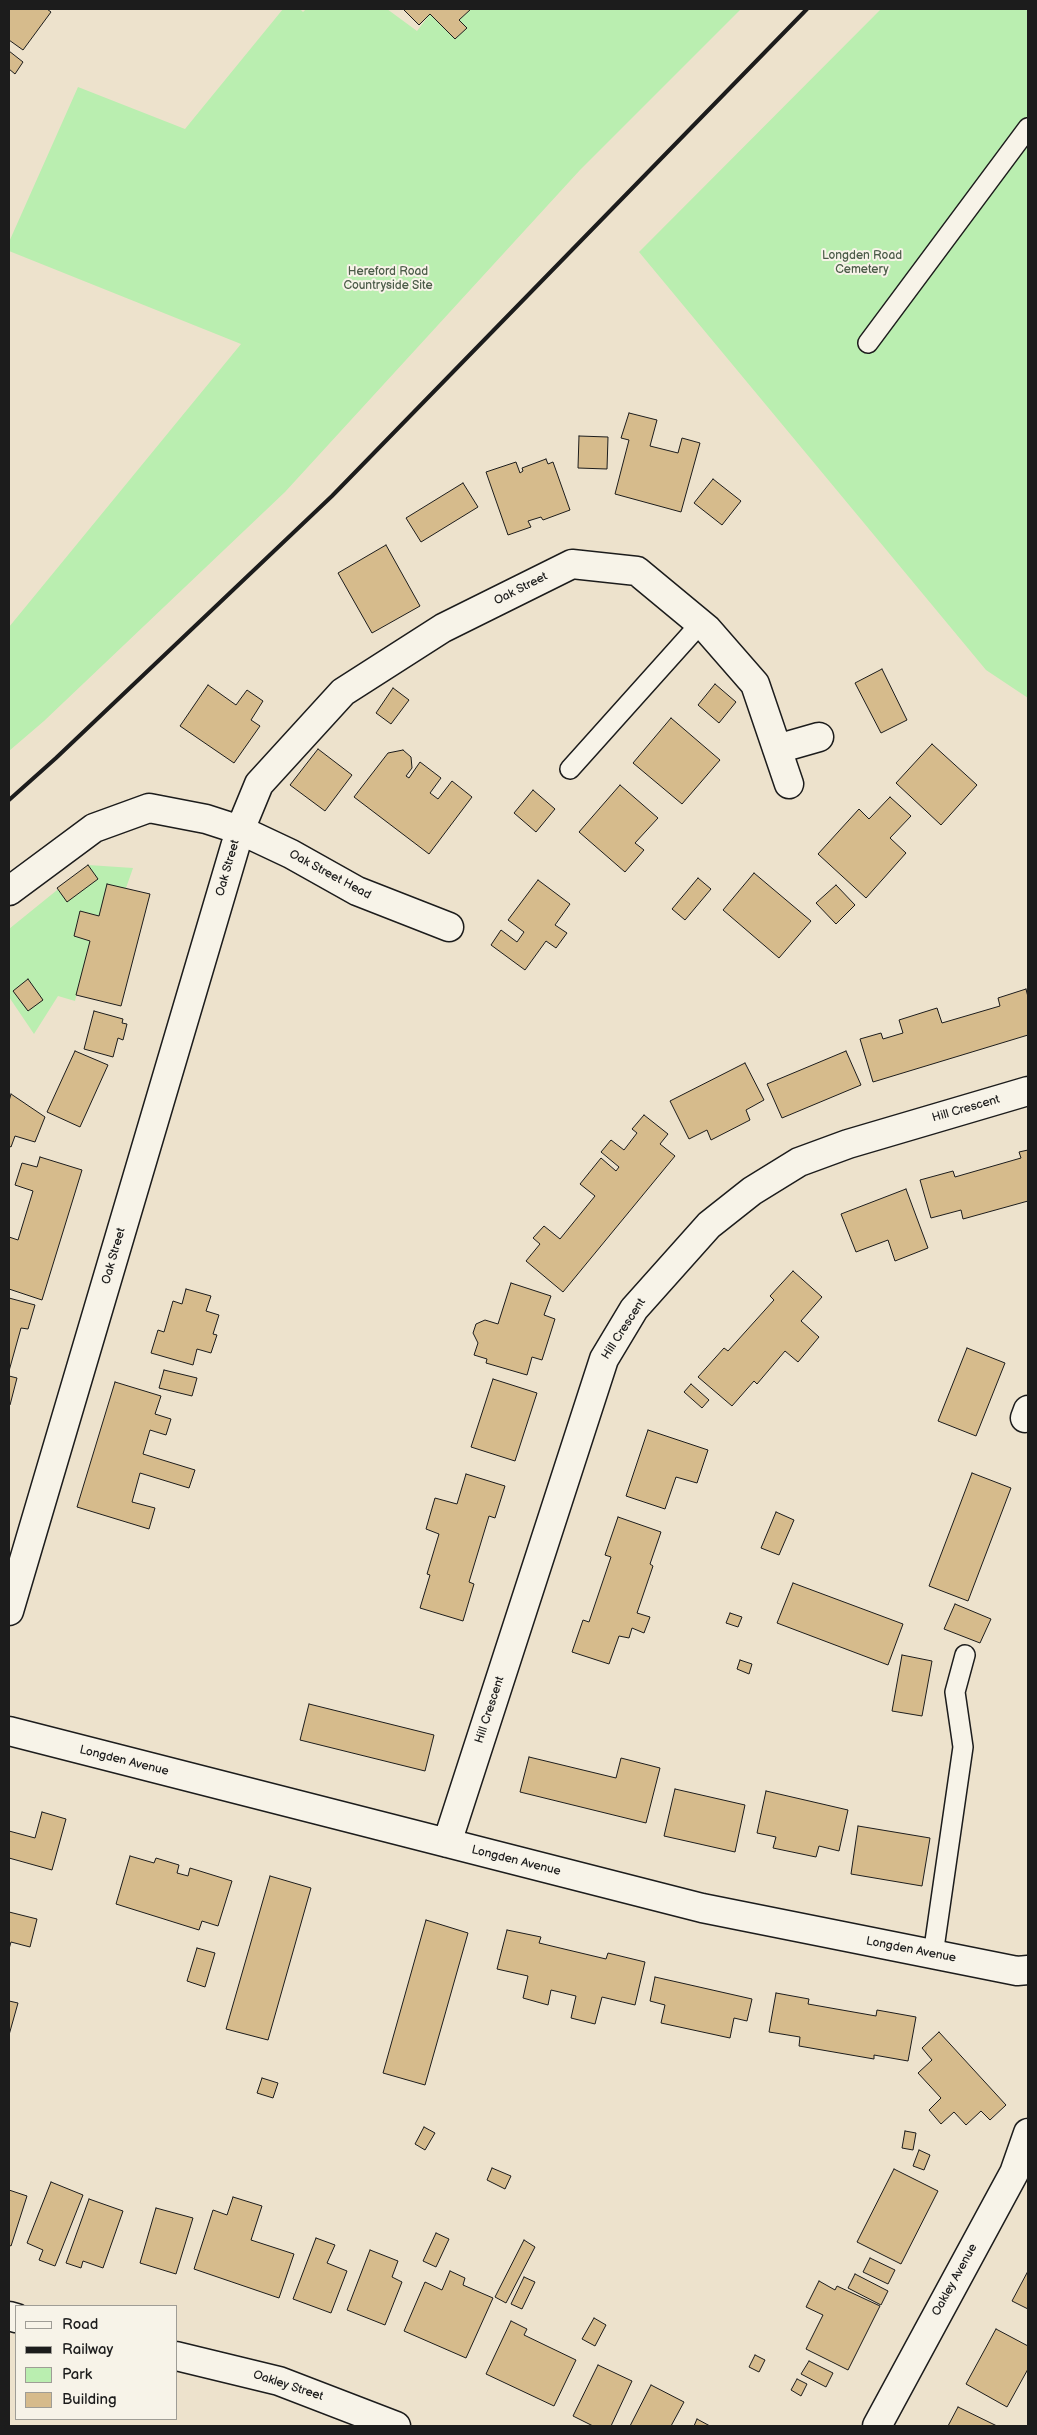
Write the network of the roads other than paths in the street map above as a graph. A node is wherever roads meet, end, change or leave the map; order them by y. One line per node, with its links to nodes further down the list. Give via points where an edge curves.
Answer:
1 (1028, 128): 2 (lane)
2 (868, 343)
3 (700, 624): 5 (street, Oak Street, via 754,684); 6 (lane); 8 (street, Oak Street, via 637,571 572,564 443,628 343,692 259,784)
4 (819, 737): 5 (street)
5 (777, 749): 7 (street, Oak Street)
6 (570, 769)
7 (790, 784)
8 (240, 830): 9 (street, Oak Street Head, via 206,819 149,808 94,828); 10 (street, Oak Street Head, via 357,891); 12 (street, Oak Street)
9 (9, 891)
10 (449, 927)
11 (1028, 1091): 15 (street, Hill Crescent, via 848,1144 799,1162 752,1191 709,1225 634,1309 604,1359)
12 (9, 1611)
13 (964, 1655): 16 (lane, via 955,1692 963,1747)
14 (9, 1732): 15 (street, Longden Avenue)
15 (446, 1843): 16 (street, Longden Avenue, via 702,1908)
16 (933, 1954): 17 (street, Longden Avenue, via 1017,1971)
17 (1028, 1970)
18 (1028, 2133): 21 (street, Oakley Avenue, via 1014,2173)
19 (178, 2356): 20 (street, Oakley Street, via 279,2381)
20 (396, 2426)
21 (877, 2426)

